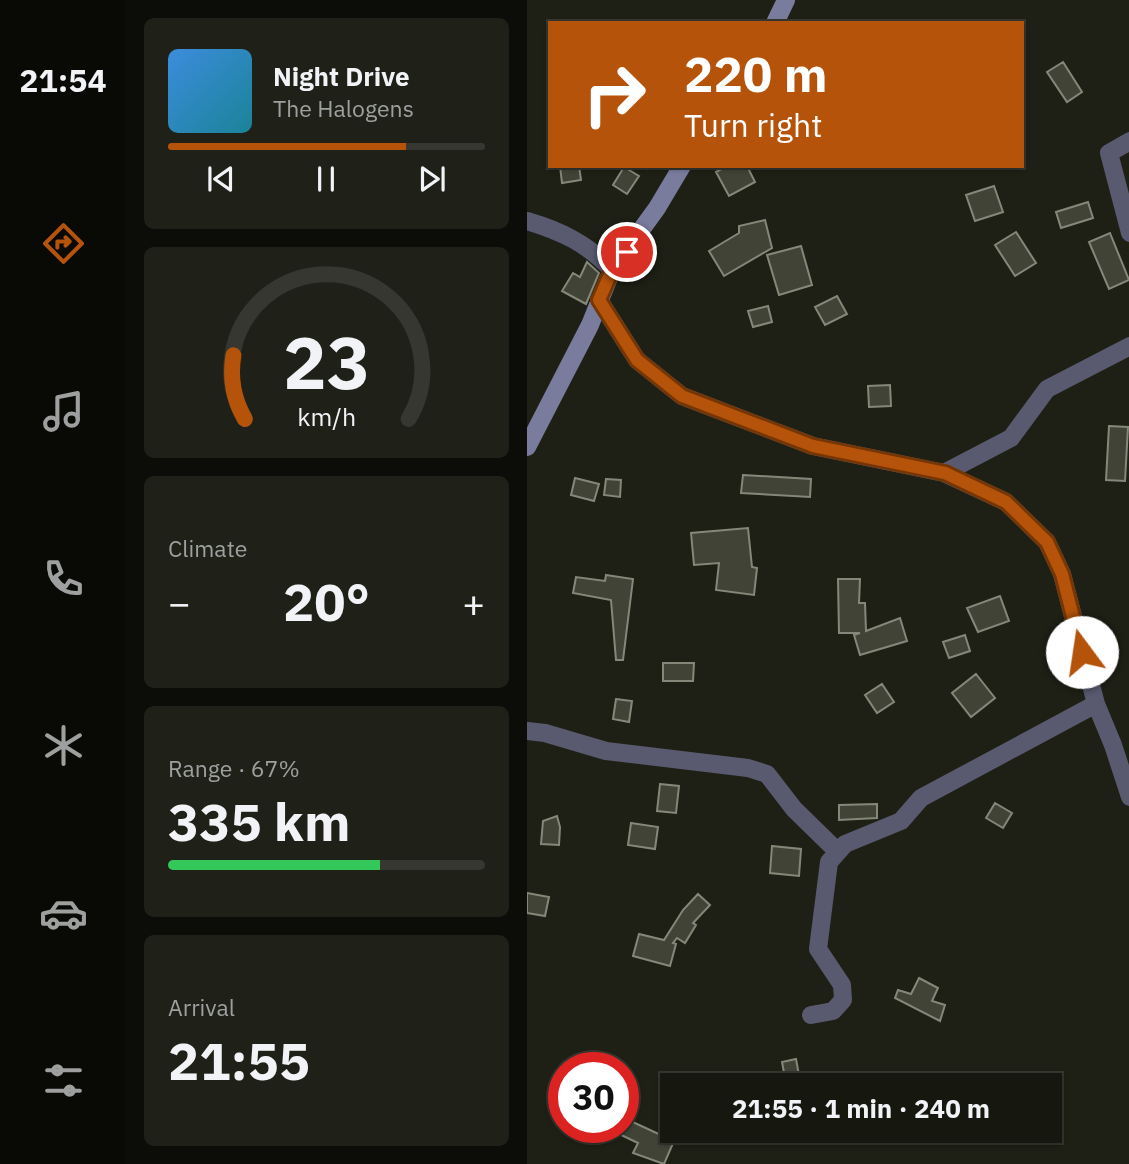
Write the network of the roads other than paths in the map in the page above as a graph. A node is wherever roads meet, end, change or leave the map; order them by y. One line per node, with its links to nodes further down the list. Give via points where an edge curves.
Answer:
1 (785, 0): 2 (street)
2 (776, 21)
3 (1129, 141): 6 (street, via 1109,153)
4 (681, 168): 7 (street)
5 (527, 221): 7 (street, via 572,238 596,252)
6 (1129, 233)
7 (612, 270): 8 (street)
8 (599, 300): 10 (street); 11 (street, via 637,360 682,396 813,446)
9 (1129, 346): 11 (street, via 1047,389 1011,438)
10 (527, 447)
11 (945, 473): 12 (street, via 1006,502 1047,542 1062,574)
12 (1096, 704): 14 (street); 15 (street, via 921,798 901,821)
13 (527, 731): 15 (street, via 606,751 767,774 794,809)
14 (1129, 797)
15 (837, 850): 16 (street, via 825,877 818,949 842,985 843,1000 833,1011)
16 (811, 1015)

